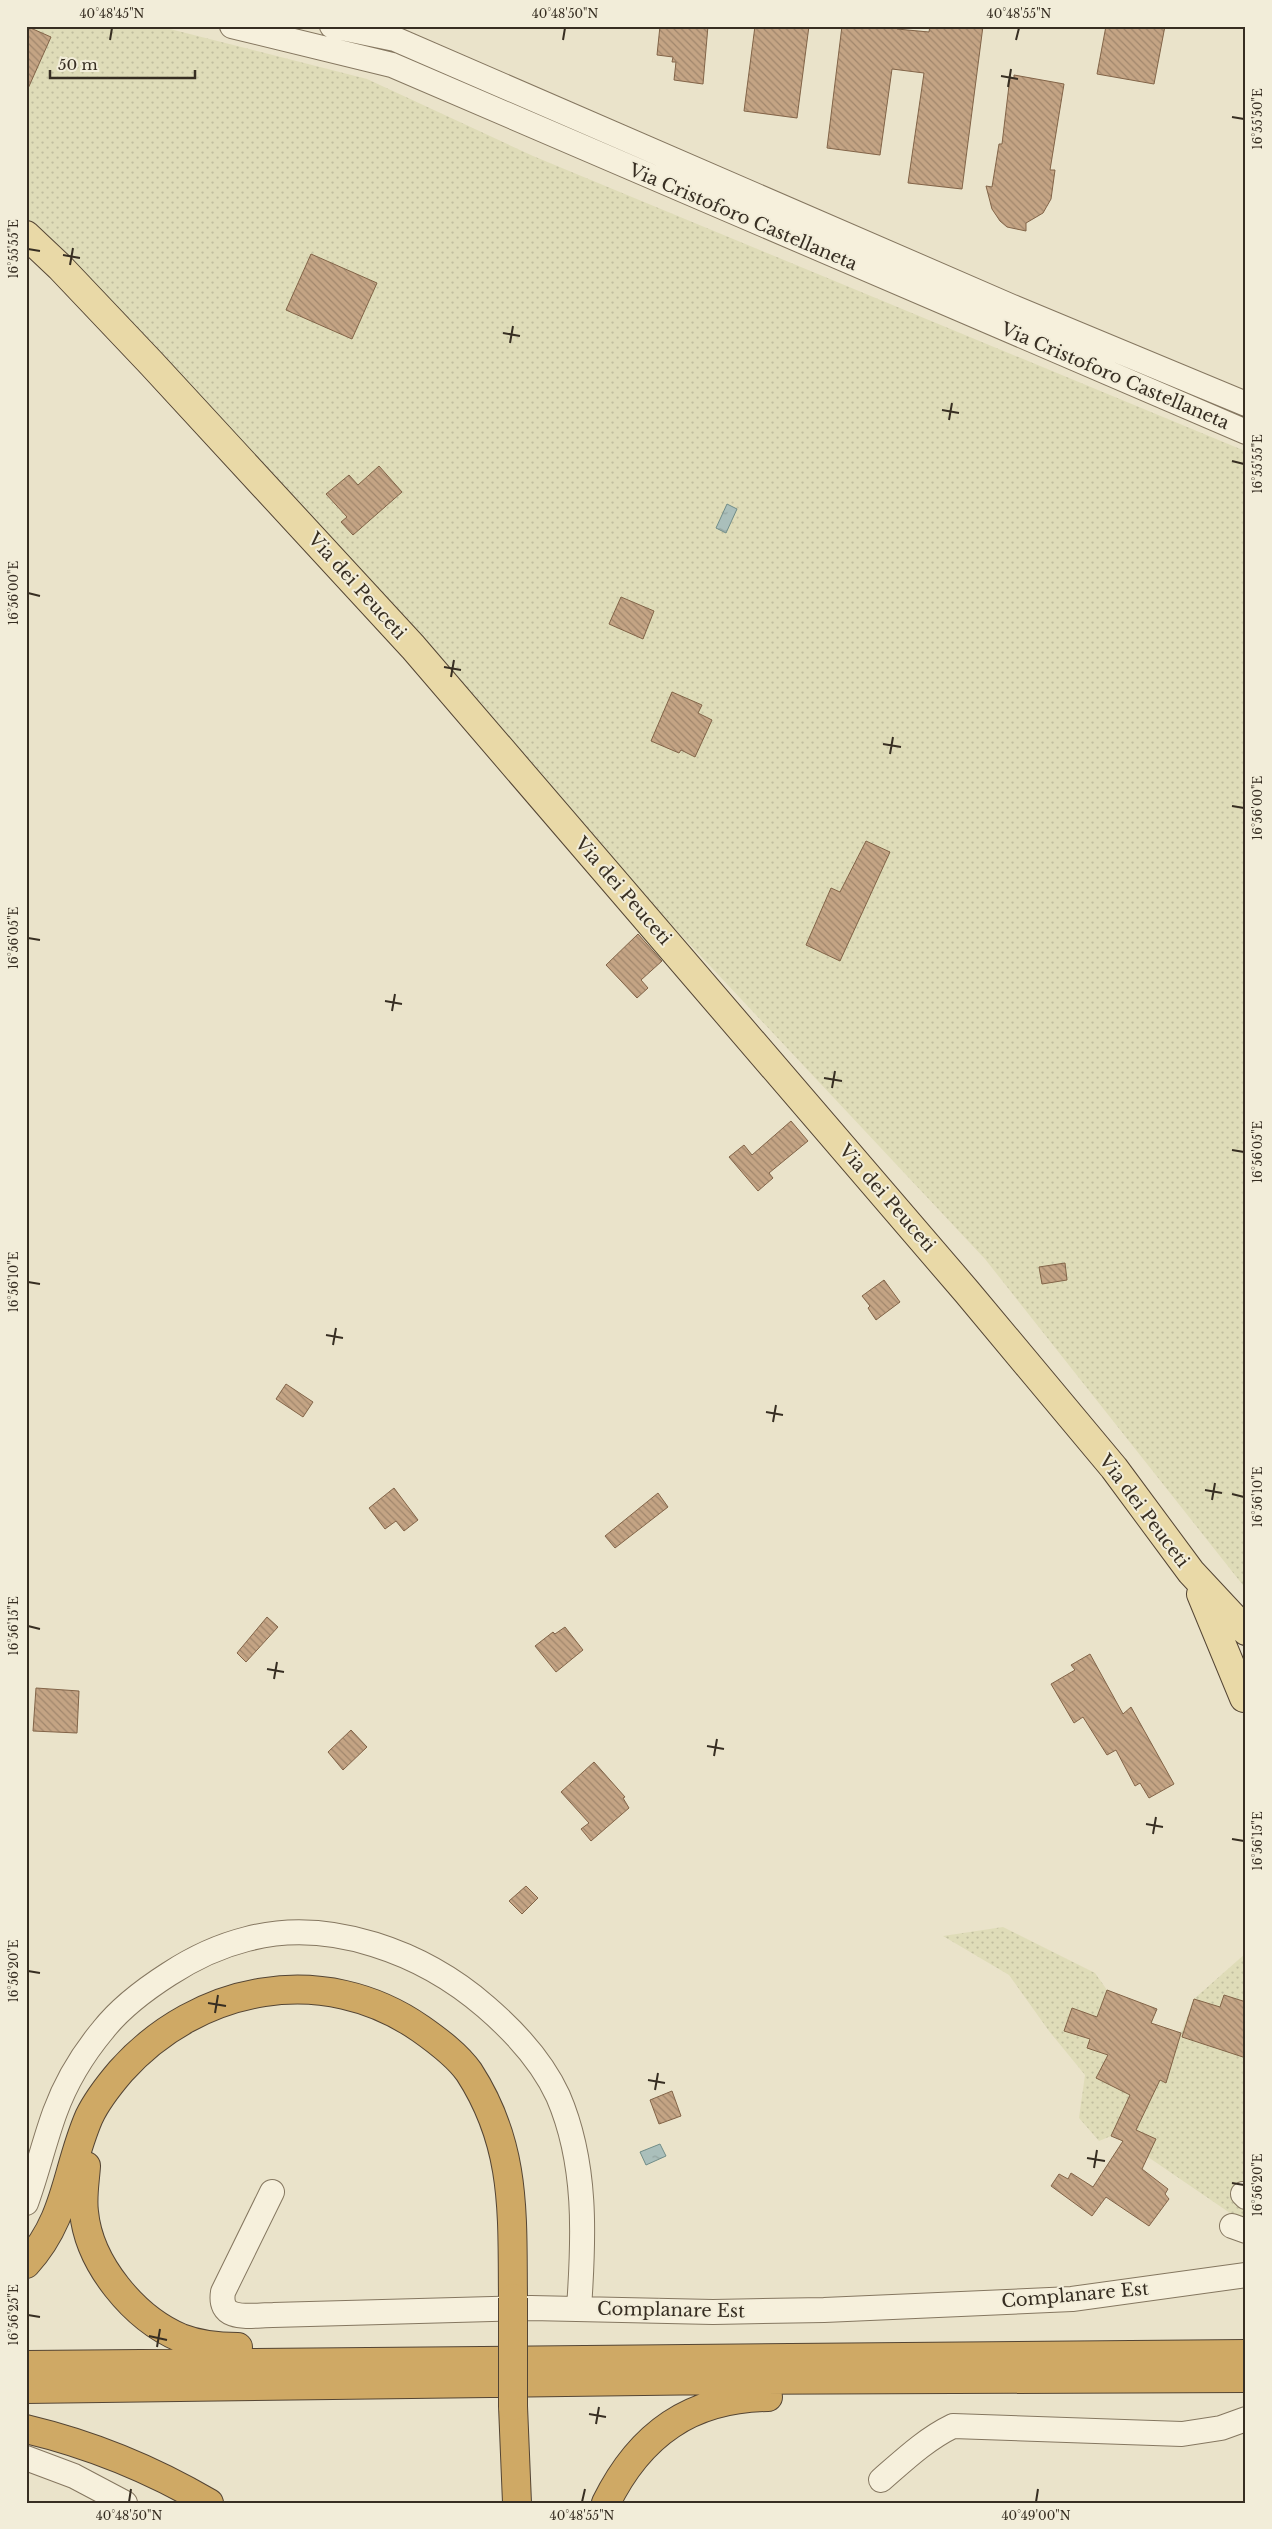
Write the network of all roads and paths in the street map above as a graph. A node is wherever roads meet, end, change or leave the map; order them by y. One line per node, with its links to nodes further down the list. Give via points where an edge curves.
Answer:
1 (232, 26): 5 (street, Via Cristoforo Castellaneta)
2 (332, 26): 3 (street, Via Cristoforo Castellaneta)
3 (370, 30): 4 (street, Via Cristoforo Castellaneta); 5 (street)
4 (396, 33): 6 (street); 8 (street, Via Cristoforo Castellaneta, via 1014,308)
5 (366, 58): 6 (street, Via Cristoforo Castellaneta)
6 (392, 65): 9 (street, Via Cristoforo Castellaneta)
7 (26, 235): 10 (main road, Via dei Peuceti, via 152,364 419,654 967,1292 1114,1468)
8 (1246, 404)
9 (1246, 432)
10 (1191, 1572): 11 (main road, Via dei Peuceti); 12 (main road, Via dei Peuceti)
11 (1246, 1631)
12 (1245, 1695)
13 (110, 2085): 16 (highway, via 89,2118 59,2214 46,2239); 20 (highway, via 87,2158 84,2213 96,2252 119,2291 166,2331 200,2344 220,2347 571,2343); 31 (highway, bridge, via 146,2046 176,2024 197,2012 244,1996 271,1991 311,1990 350,1996 389,2010 435,2039 463,2065 496,2127 506,2160 511,2195)
14 (272, 2192): 18 (street, Complanare Est, via 223,2292 223,2308 229,2313 273,2315)
15 (26, 2203): 18 (street, via 61,2097 86,2052 117,2014 151,1985 210,1952 247,1939 283,1933 330,1936 386,1948 446,1976 510,2027 536,2059 558,2095 571,2134 580,2185 584,2235)
16 (26, 2264)
17 (1246, 2275): 18 (street, Complanare Est, via 1072,2299 722,2312)
18 (579, 2308)
19 (1246, 2354): 22 (highway)
20 (706, 2359): 21 (highway); 22 (highway)
21 (26, 2365)
22 (1175, 2367): 23 (highway); 24 (highway, via 721,2380); 32 (highway, via 1139,2390 1095,2395 754,2397 716,2402 681,2418 649,2442 624,2471)
23 (1246, 2378)
24 (26, 2389)
25 (1246, 2419): 28 (street, via 1221,2428 1182,2434 953,2426 915,2450)
26 (26, 2429): 30 (highway, via 142,2469)
27 (26, 2458): 29 (street, via 74,2476)
28 (881, 2480)
29 (125, 2503)
30 (209, 2503)
31 (517, 2503)
32 (606, 2503)

